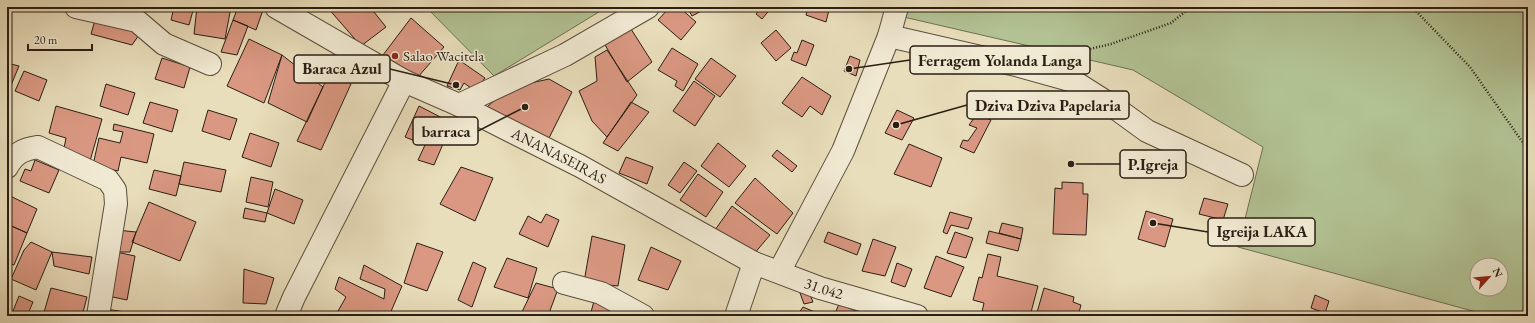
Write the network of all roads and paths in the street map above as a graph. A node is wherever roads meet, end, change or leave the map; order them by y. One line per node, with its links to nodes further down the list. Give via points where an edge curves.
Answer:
1 (76, 7): 9 (street, via 137,21 164,44)
2 (648, 7): 11 (street, via 565,55)
3 (898, 7): 7 (street)
4 (1191, 7): 8 (path, via 1171,23 1111,44)
5 (1412, 7): 12 (path, via 1470,67)
6 (283, 9): 10 (street, ANANASEIRAS)
7 (888, 36): 14 (street, via 1016,65 1073,81 1147,131); 16 (street, via 844,151)
8 (1060, 55)
9 (210, 64)
10 (404, 81): 11 (street, ANANASEIRAS); 20 (street)
11 (459, 104): 15 (street, ANANASEIRAS, via 580,166)
12 (1528, 150)
13 (7, 167): 19 (street, via 13,157 27,148 38,147 108,180 114,190 116,204)
14 (1242, 175)
15 (754, 263): 16 (street, ANANASEIRAS); 22 (street)
16 (778, 272): 18 (street, 31.042)
17 (564, 283): 21 (street, via 601,293)
18 (885, 312): 23 (street, 31.042)
19 (98, 316)
20 (286, 316)
21 (643, 316)
22 (736, 316)
23 (917, 316)

